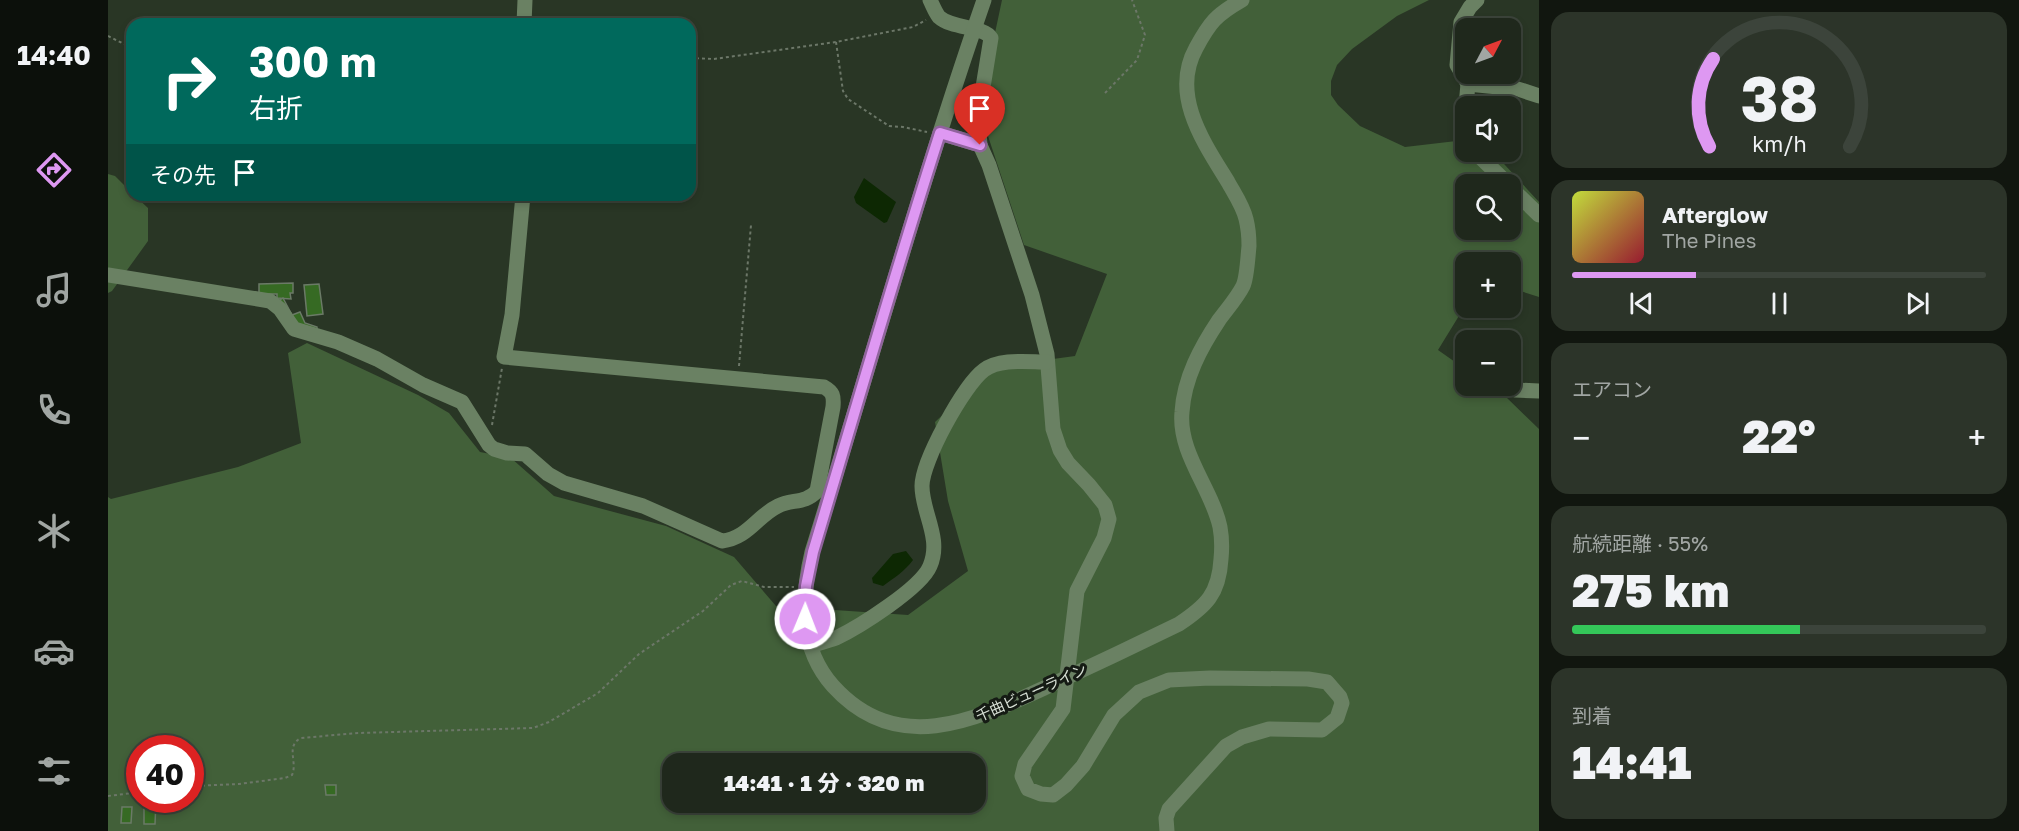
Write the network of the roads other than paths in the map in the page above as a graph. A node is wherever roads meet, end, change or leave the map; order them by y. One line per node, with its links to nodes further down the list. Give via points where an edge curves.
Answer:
1 (525, 0): 6 (street)
2 (930, 0): 8 (street, via 937,15 946,22)
3 (984, 0): 8 (street, 千曲ビューライン)
4 (1242, 0): 24 (street, 千曲ビューライン, via 1215,18 1192,55 1186,75 1193,120 1237,197 1246,218 1249,245 1244,285 1197,357 1182,412 1189,451 1220,527 1221,566 1216,585 1201,609 1179,624)
5 (1477, 0): 7 (street)
6 (524, 18)
7 (1463, 18)
8 (974, 30): 12 (street, 千曲ビューライン); 13 (street, via 987,32 991,38 978,118)
9 (1468, 84): 10 (street); 11 (street, via 1518,89)
10 (1467, 96)
11 (1539, 96)
12 (940, 133): 13 (street); 23 (street, 千曲ビューライン, via 813,552 806,586 805,619)
13 (980, 145): 20 (street, via 1032,295)
14 (1485, 162): 15 (street)
15 (1497, 174)
16 (1521, 198): 18 (street)
17 (522, 201): 19 (street, via 512,315 504,357 824,387 834,396 817,491 806,500 776,506 755,526 722,541 643,506 564,483 525,454 494,449 462,402 338,342 294,329 270,301)
18 (1539, 215)
19 (108, 275)
20 (1047, 362): 23 (street, via 984,369 966,389 924,473 923,495 935,541 931,565 916,584 865,622 836,638); 24 (street, via 1053,429 1060,450 1105,505 1109,519 1104,538 1077,591)
21 (1521, 390): 22 (street)
22 (1539, 392)
23 (810, 646): 24 (street, 千曲ビューライン, via 827,679 852,703 879,718 908,726 958,723)
24 (1068, 677): 25 (street, via 1063,709 1025,764 1022,776 1028,789 1041,794 1053,795 1066,785 1083,766 1114,715 1139,692 1169,680 1308,679 1327,682 1340,698 1337,718 1322,730 1269,729 1226,746 1169,809)
25 (1167, 831)

